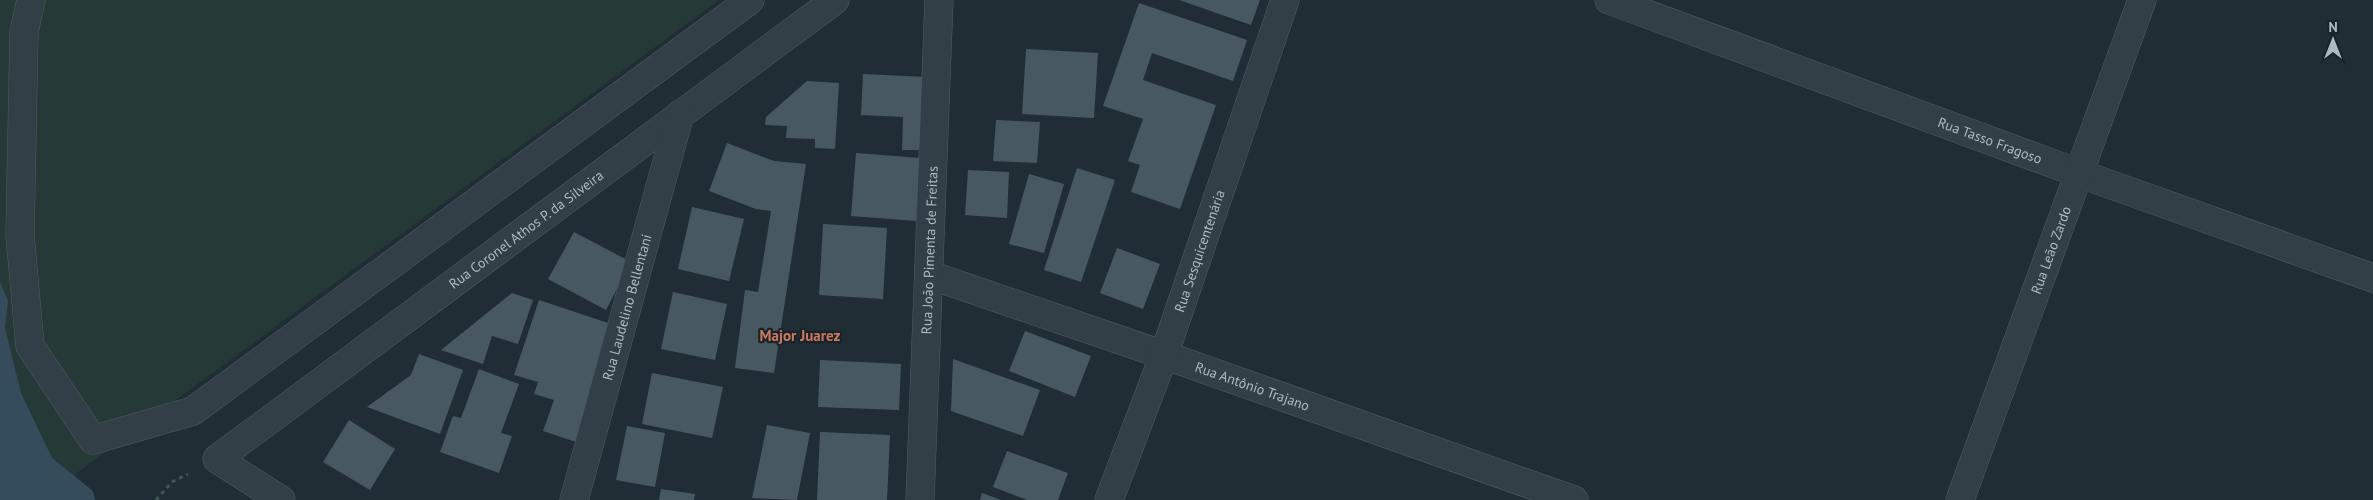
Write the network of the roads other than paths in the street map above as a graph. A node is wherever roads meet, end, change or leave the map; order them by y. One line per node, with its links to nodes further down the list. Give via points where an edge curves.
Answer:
1 (31, 0): 2 (street, via 24,32 20,235 30,346 93,440 193,411)
2 (750, 0)
3 (835, 0): 8 (street, Rua Coronel Athos P. da Silveira)
4 (939, 0): 10 (street, Rua João Pimenta de Freitas)
5 (1285, 0): 12 (street, Rua Sesquicentenária)
6 (1609, 0): 9 (street, Rua Tasso Fragoso)
7 (2142, 0): 9 (street, Rua Leão Zardo)
8 (680, 114): 13 (street, Rua Coronel Athos P. da Silveira, via 217,459); 14 (street, Rua Laudelino Bellentani)
9 (2078, 173): 11 (street, Rua Tasso Fragoso); 18 (street, Rua Leão Zardo)
10 (930, 275): 12 (street, Rua Antônio Trajano); 15 (street, Rua João Pimenta de Freitas)
11 (2373, 278)
12 (1164, 355): 16 (street, Rua Sesquicentenária); 17 (street, Rua Antônio Trajano)
13 (281, 500)
14 (574, 500)
15 (920, 500)
16 (1109, 500)
17 (1574, 500)
18 (1960, 500)

